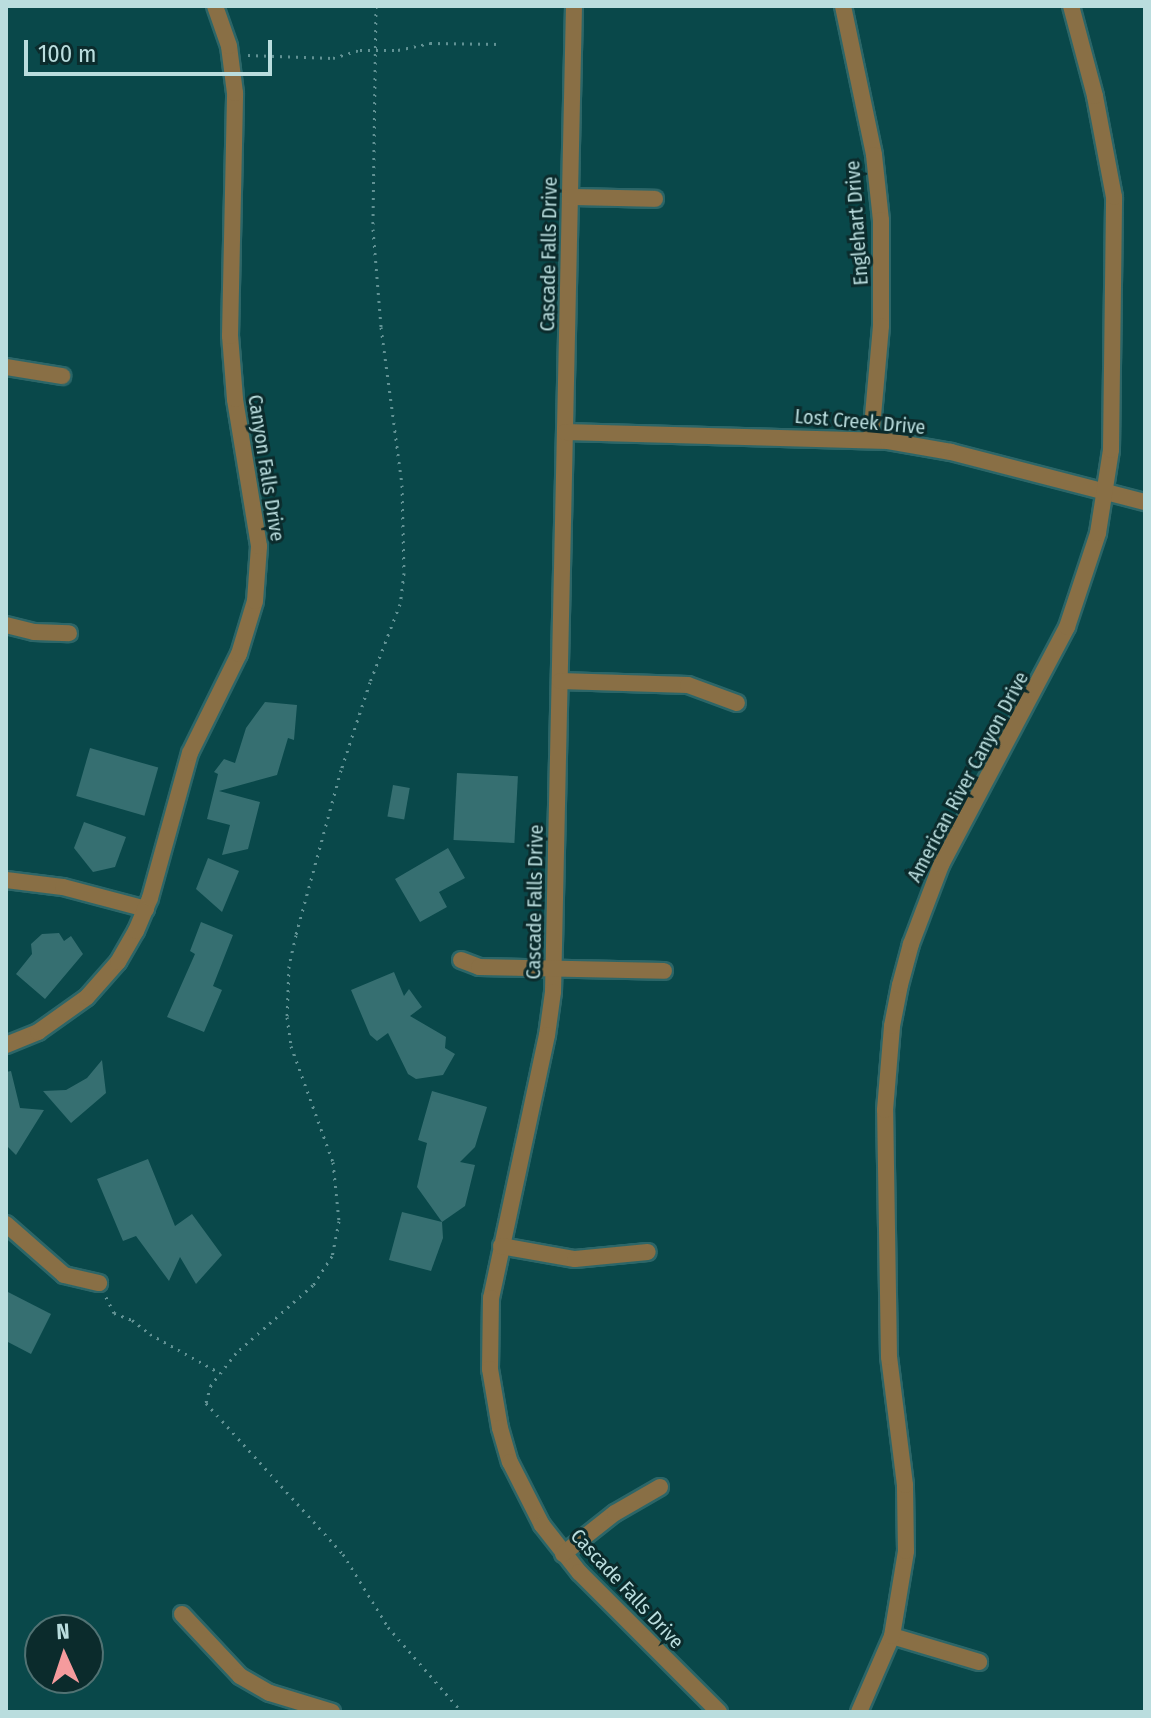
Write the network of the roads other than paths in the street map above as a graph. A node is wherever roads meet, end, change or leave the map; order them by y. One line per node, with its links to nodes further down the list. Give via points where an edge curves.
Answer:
1 (215, 6): 18 (street, Canyon Falls Drive, via 231,56 235,93 231,368 255,504 258,574 248,628 190,753)
2 (574, 6): 5 (street, Cascade Falls Drive)
3 (843, 6): 10 (street, Englehart Drive, via 874,155 881,220 881,326)
4 (1071, 6): 11 (street, American River Canyon Drive, via 1114,197 1114,401)
5 (570, 197): 6 (street); 9 (street, Cascade Falls Drive)
6 (655, 199)
7 (6, 367): 8 (street)
8 (62, 376)
9 (565, 432): 10 (street, Lost Creek Drive); 15 (street, Cascade Falls Drive)
10 (871, 439): 11 (street, Lost Creek Drive, via 951,452)
11 (1106, 492): 12 (street, Lost Creek Drive); 30 (street, American River Canyon Drive, via 1067,627 925,904 892,1026 885,1110 889,1357 907,1525)
12 (1145, 502)
13 (6, 625): 14 (street)
14 (69, 633)
15 (560, 681): 16 (street, via 688,685); 20 (street, Cascade Falls Drive)
16 (737, 703)
17 (6, 880): 18 (street, via 63,887)
18 (146, 909): 22 (street, Canyon Falls Drive, via 118,962 87,997 38,1032)
19 (461, 960): 20 (street, via 479,967)
20 (554, 969): 21 (street); 24 (street, Cascade Falls Drive, via 547,1035)
21 (664, 971)
22 (6, 1045)
23 (6, 1224): 26 (street, via 64,1275)
24 (501, 1246): 25 (street, via 575,1259); 28 (street, Cascade Falls Drive, via 489,1333 493,1393 503,1439 525,1494)
25 (648, 1252)
26 (99, 1283)
27 (660, 1487): 28 (street, via 615,1513)
28 (563, 1554): 33 (street, Cascade Falls Drive)
29 (182, 1614): 32 (street, via 247,1681)
30 (892, 1636): 31 (street); 34 (street, American River Canyon Drive)
31 (979, 1662)
32 (332, 1712)
33 (719, 1712)
34 (859, 1712)

